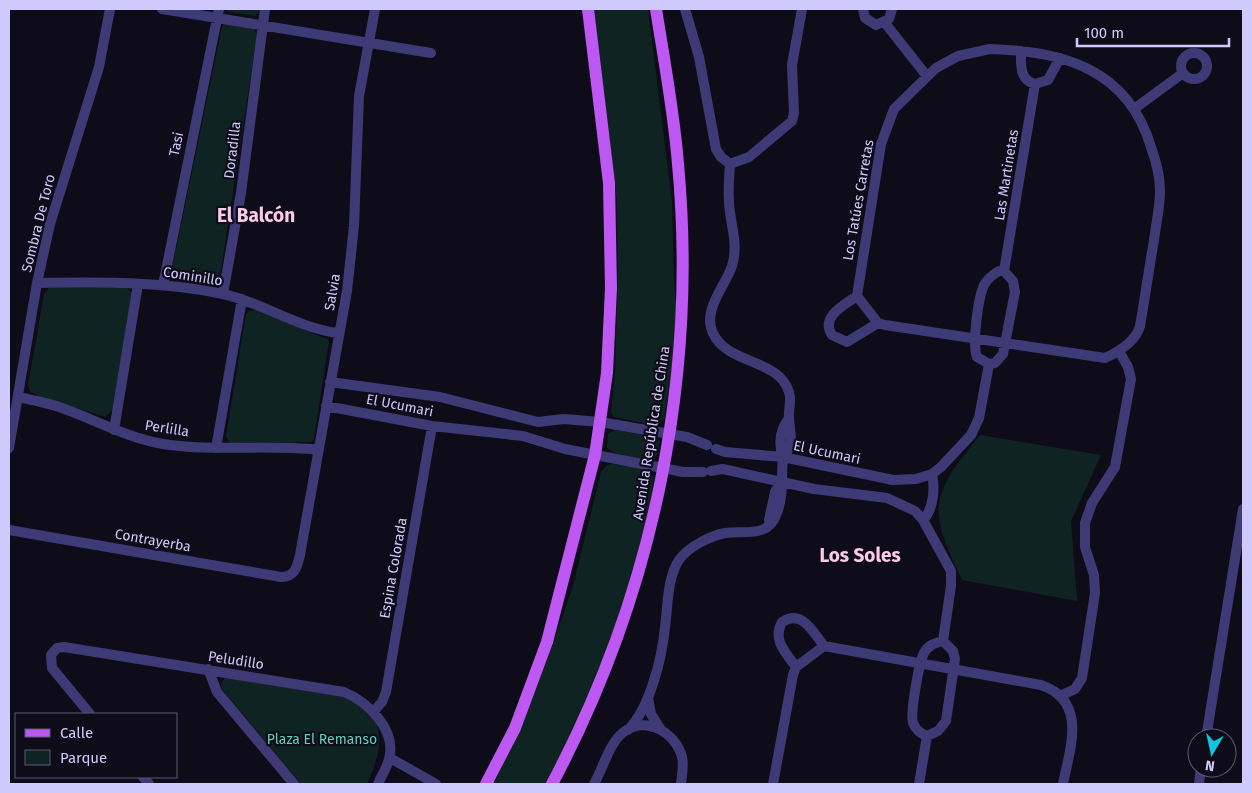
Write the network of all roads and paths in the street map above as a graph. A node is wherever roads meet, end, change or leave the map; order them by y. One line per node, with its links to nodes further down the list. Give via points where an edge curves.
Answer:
1 (110, 9): 24 (street, Sombra De Toro, via 98,67 59,193)
2 (162, 9): 11 (street)
3 (265, 9): 13 (street, Doradilla)
4 (375, 9): 14 (street, Salvia)
5 (588, 9): 40 (main road, via 610,212 609,352)
6 (656, 9): 43 (main road, Avenida República de China, via 676,146 682,222 682,326 677,384)
7 (684, 9): 22 (street, via 699,57 716,149)
8 (802, 9): 22 (street, via 792,57 792,121 749,157)
9 (863, 9): 12 (street, via 868,22 876,25)
10 (892, 9): 12 (street, via 892,15)
11 (218, 13): 13 (street); 26 (street, Tasi)
12 (885, 23): 19 (street)
13 (263, 24): 14 (street); 27 (street, Doradilla, via 241,193)
14 (368, 42): 16 (street); 31 (street, Salvia, via 357,113 350,272)
15 (1021, 51): 17 (street, Los Tatúes Carretas, via 1041,52); 19 (street, Los Tatúes Carretas, via 973,51 944,62); 20 (street, via 1022,74 1025,80)
16 (431, 53)
17 (1060, 58): 20 (street, via 1048,80); 21 (street, Los Tatúes Carretas, via 1091,70 1115,87)
18 (1183, 73): 21 (street)
19 (926, 75): 28 (street, Los Tatúes Carretas, via 894,110 884,130)
20 (1035, 84): 23 (street, Las Martinetas)
21 (1134, 109): 34 (street, Los Tatúes Carretas, via 1151,144 1160,190 1139,332)
22 (730, 164): 49 (street, via 728,196 735,232 734,256 713,307 712,330 722,345 776,374 790,393 789,418 782,430 780,449)
23 (1004, 271): 32 (street, via 993,274 983,288); 33 (street, via 1013,281 1015,292)
24 (37, 283): 25 (street, Cominillo); 37 (street, Sombra De Toro)
25 (138, 284): 26 (street, Cominillo); 42 (street)
26 (163, 285): 27 (street, Cominillo)
27 (223, 294): 29 (street, Cominillo)
28 (857, 296): 30 (street); 30 (street, via 832,315 828,327 832,335 847,342)
29 (242, 299): 31 (street, Cominillo, via 308,327); 46 (street)
30 (878, 323): 32 (street)
31 (338, 333): 36 (street, Salvia)
32 (975, 338): 33 (street); 35 (street, via 977,357)
33 (1007, 343): 34 (street, via 1100,358); 35 (street, via 1000,359)
34 (1119, 351): 64 (street, via 1131,379 1115,467 1092,504 1085,523 1095,593 1084,669 1080,685)
35 (989, 364): 51 (street, via 976,426 956,454)
36 (330, 382): 38 (street, Salvia); 39 (street, El Ucumari, via 410,392)
37 (18, 397): 42 (street, Perlilla, via 53,405); 45 (street, Sombra De Toro)
38 (326, 406): 41 (street, El Ucumari); 47 (street, Salvia)
39 (538, 422): 40 (street, El Ucumari, via 564,419); 44 (street)
40 (600, 422): 43 (street, El Ucumari); 48 (main road)
41 (432, 426): 44 (street, El Ucumari); 66 (street, Espina Colorada, via 386,692)
42 (114, 430): 46 (street, Perlilla, via 164,444)
43 (668, 433): 49 (street, El Ucumari, via 725,452); 50 (main road, Avenida República de China)
44 (536, 439): 48 (street, El Ucumari, via 566,450)
45 (9, 448)
46 (216, 448): 47 (street, Perlilla)
47 (319, 450): 57 (street, Salvia, via 300,555)
48 (595, 455): 50 (street, El Ucumari); 76 (main road, via 547,642 515,728)
49 (783, 457): 51 (street, El Ucumari, via 893,480 916,479); 52 (street)
50 (663, 468): 52 (street, El Ucumari, via 683,472 728,470); 77 (main road, Avenida República de China, via 646,547 618,638 581,727)
51 (932, 474): 54 (street, via 930,509)
52 (780, 483): 54 (street, via 887,498 909,508); 65 (street, via 765,528 747,534 716,536 688,551 679,560 673,574 662,647)
53 (1243, 509): 56 (street)
54 (924, 520): 58 (street, via 952,577)
55 (9, 530): 57 (street, Contrayerba, via 282,577)
56 (1240, 548): 68 (street)
57 (292, 576)
58 (943, 641): 60 (street, via 929,646); 62 (street, via 952,651)
59 (824, 646): 60 (street); 61 (street); 61 (street, via 801,619 795,617 782,622 777,635 779,642)
60 (921, 663): 62 (street); 71 (street, via 912,718 918,730)
61 (796, 667): 80 (street)
62 (954, 668): 64 (street, via 1041,685 1055,690); 71 (street, via 946,721 938,731)
63 (208, 669): 66 (street, Peludillo, via 344,692); 67 (street, Peludillo, via 57,648 52,653 51,666); 73 (street, via 217,692)
64 (1060, 696): 82 (street, via 1074,724)
65 (648, 697): 69 (street, via 639,717); 70 (street, via 651,714)
66 (374, 711): 72 (street, Peludillo, via 385,732)
67 (89, 713)
68 (1208, 728)
69 (628, 730): 70 (street, via 645,725); 78 (street, via 615,743)
70 (662, 731): 79 (street, via 679,748 683,764)
71 (927, 736): 81 (street)
72 (390, 758): 74 (street); 75 (street)
73 (294, 784)
74 (378, 784)
75 (436, 784)
76 (486, 784)
77 (552, 784)
78 (594, 784)
79 (681, 784)
80 (773, 784)
81 (919, 784)
82 (1063, 784)

